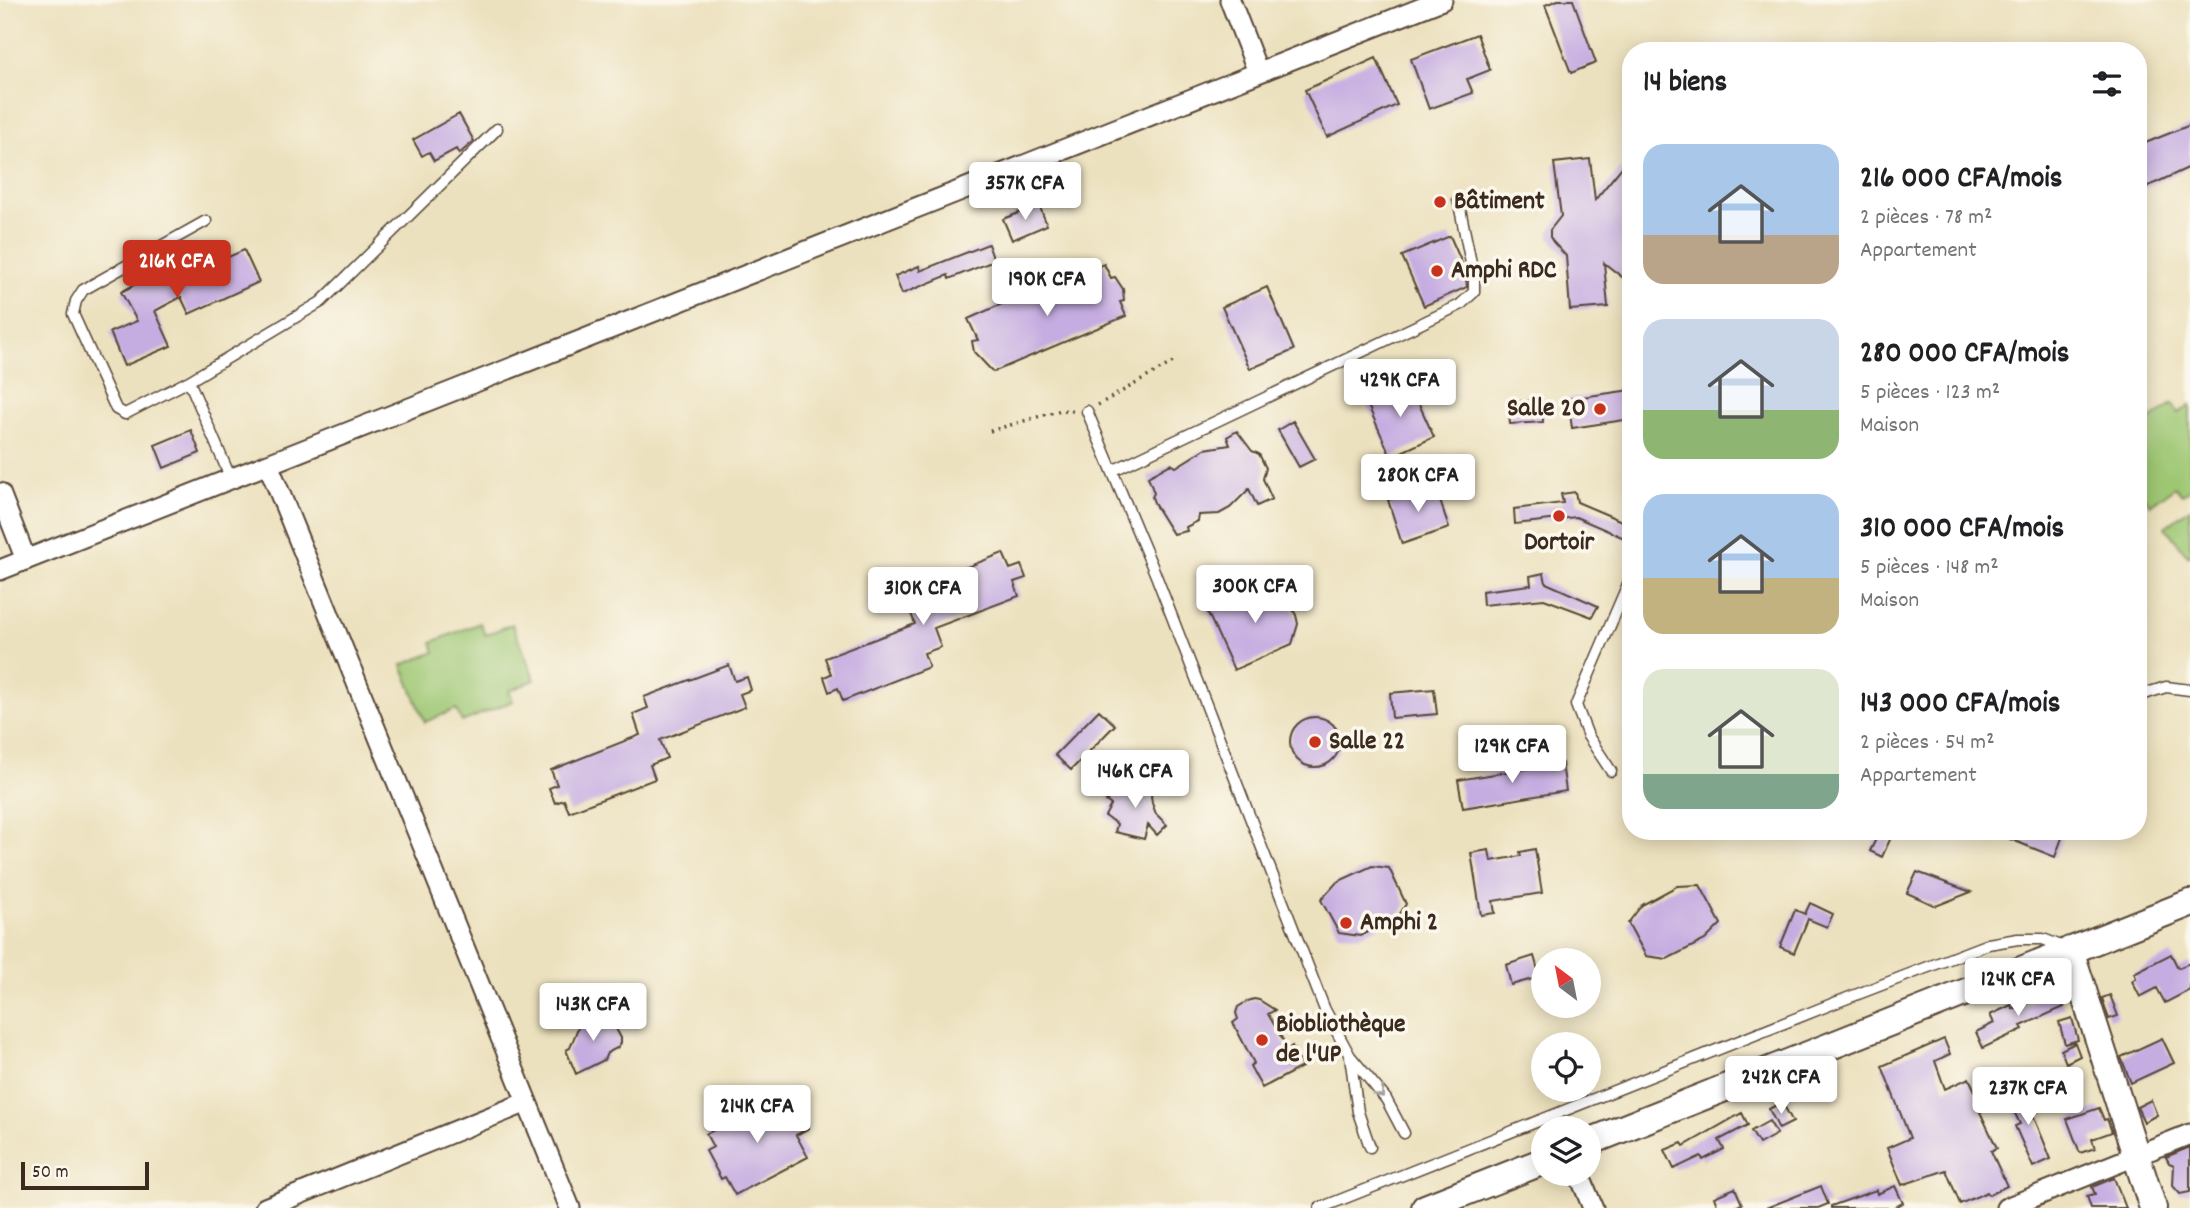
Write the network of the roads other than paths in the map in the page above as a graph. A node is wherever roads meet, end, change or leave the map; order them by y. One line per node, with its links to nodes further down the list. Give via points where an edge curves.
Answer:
1 (1230, 0): 3 (street)
2 (1442, 0): 3 (street)
3 (1258, 72): 9 (street)
4 (497, 129): 7 (lane, via 321,302)
5 (1458, 199): 10 (lane, via 1474,278 1474,292 1460,305)
6 (206, 221): 7 (lane, via 83,290 73,314 119,412 125,414)
7 (189, 381): 11 (lane)
8 (1087, 411): 10 (lane)
9 (268, 464): 11 (street); 22 (street)
10 (1112, 471): 21 (lane, via 1325,1010)
11 (231, 479): 13 (street)
12 (0, 493): 13 (street)
13 (26, 560): 14 (street)
14 (0, 570)
15 (1622, 598): 18 (lane, via 1576,705 1588,736)
16 (2190, 690): 17 (lane, via 2166,687)
17 (2147, 693)
18 (1611, 771)
19 (2190, 903): 20 (street)
20 (2070, 950): 25 (street); 27 (street); 32 (lane, via 2043,939 1988,944)
21 (1350, 1056): 23 (lane, one-way to 23, via 1386,1099); 26 (lane, via 1358,1112)
22 (527, 1102): 30 (street); 31 (street)
23 (1404, 1133)
24 (2190, 1134): 27 (street)
25 (1601, 1137)
26 (1370, 1147)
27 (2136, 1156): 35 (street); 36 (street)
28 (1531, 1166): 33 (street)
29 (1584, 1186): 34 (street)
30 (265, 1208)
31 (570, 1208)
32 (1320, 1208)
33 (1425, 1208)
34 (1593, 1208)
35 (2006, 1208)
36 (2153, 1208)

